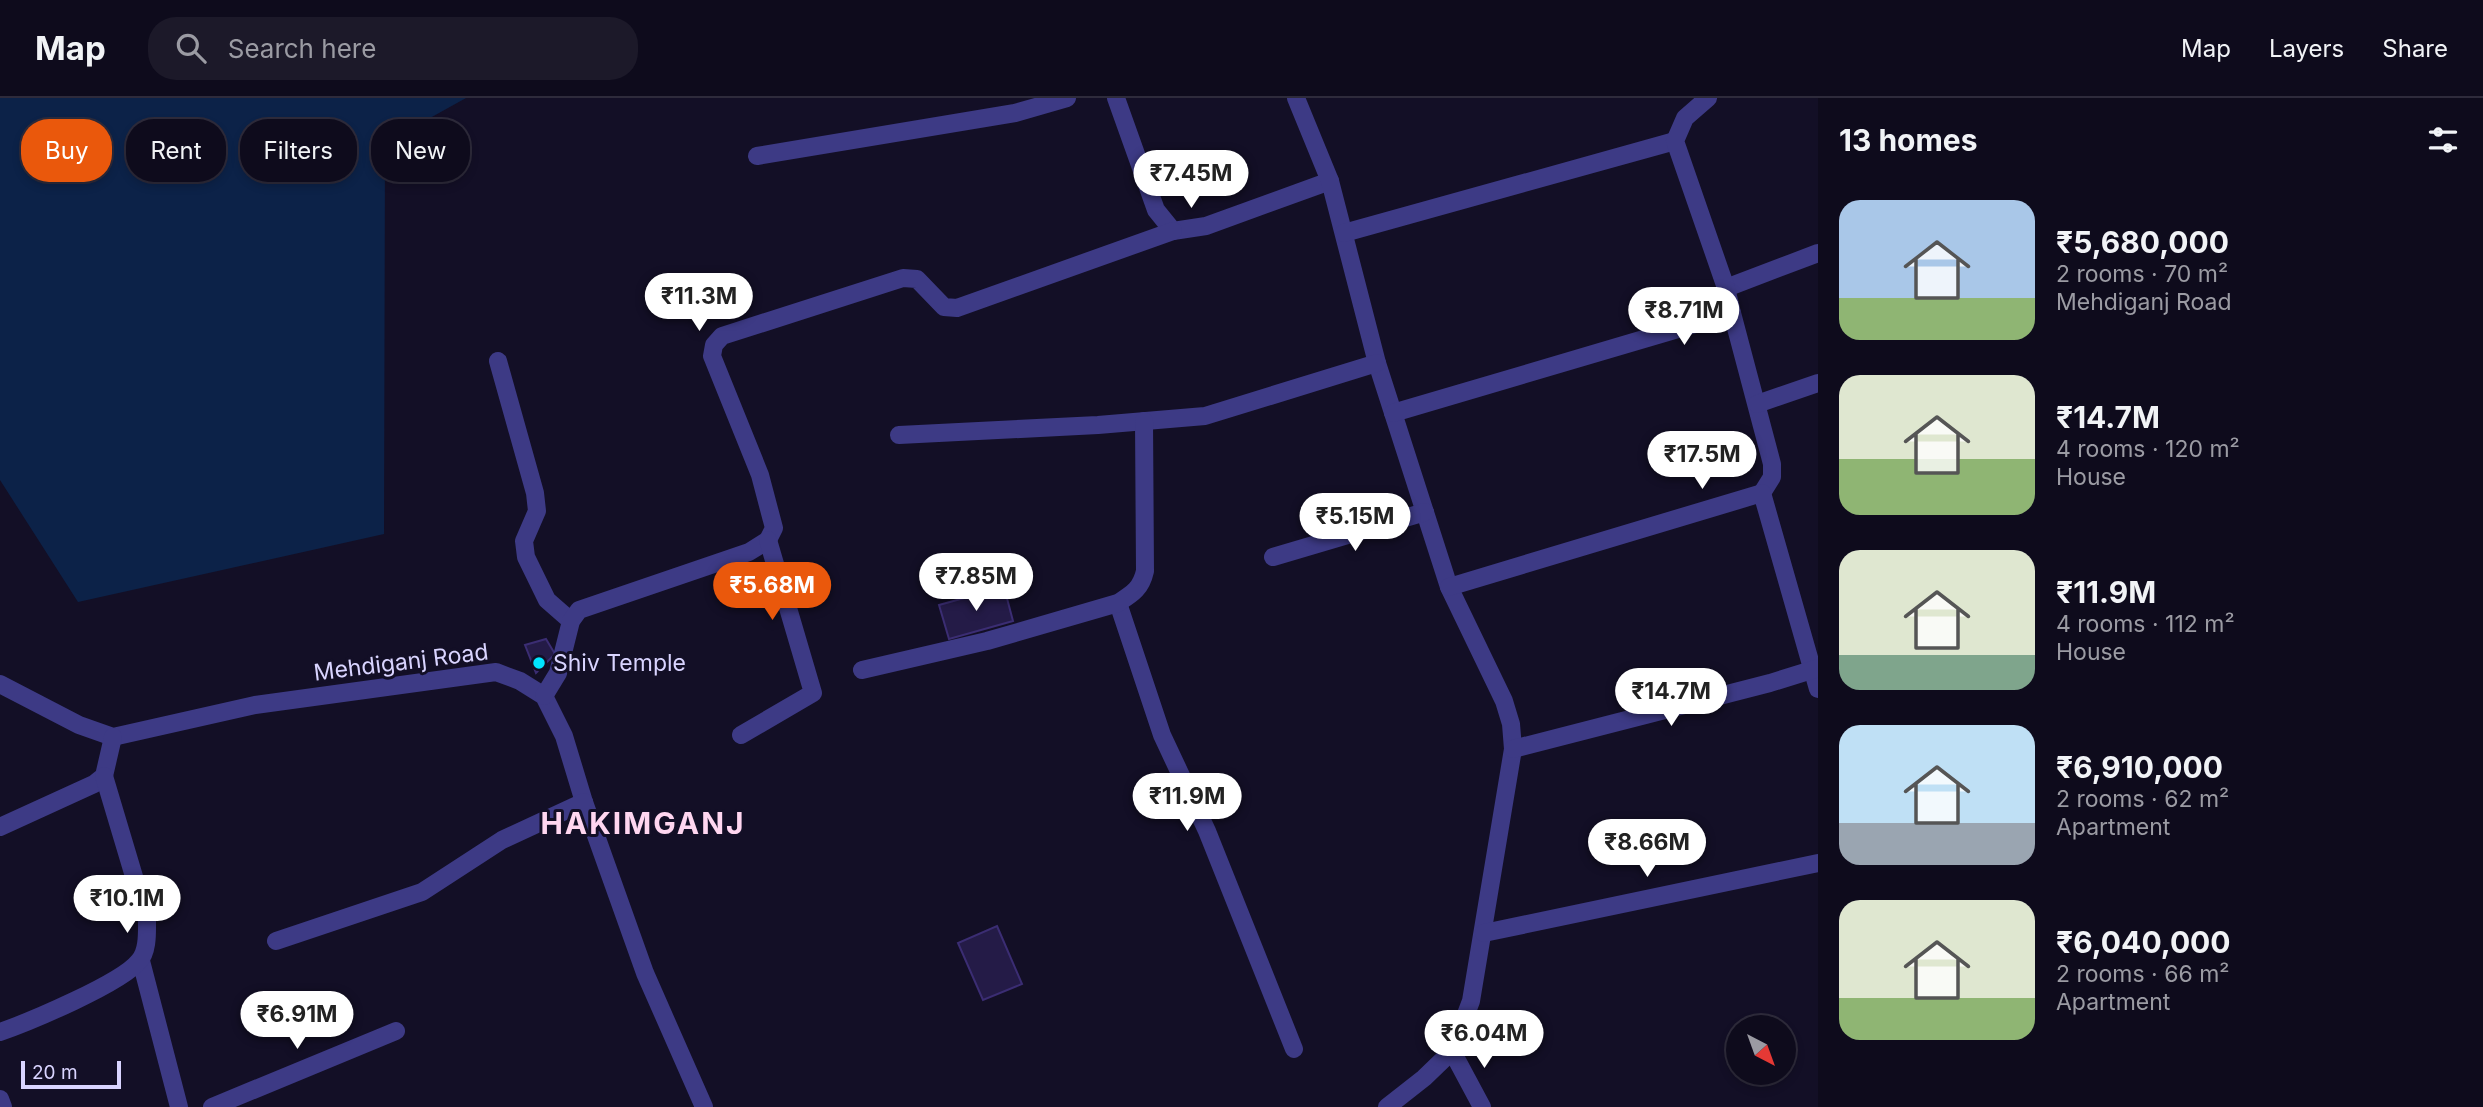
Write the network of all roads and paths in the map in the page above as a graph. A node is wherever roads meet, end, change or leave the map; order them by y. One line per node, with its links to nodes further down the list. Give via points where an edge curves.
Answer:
1 (1067, 98): 6 (street, via 1015,114)
2 (1116, 98): 8 (street, via 1156,211)
3 (1296, 98): 7 (street)
4 (1708, 98): 5 (street, via 1685,118)
5 (1675, 141): 9 (street); 11 (street)
6 (757, 156)
7 (1329, 181): 8 (street, via 1206,226); 9 (street)
8 (1173, 231): 22 (street, via 957,307 944,307 917,279 903,278 722,336 712,356 760,475 774,528)
9 (1344, 233): 14 (street)
10 (1818, 253): 11 (street)
11 (1726, 288): 12 (street)
12 (1732, 313): 16 (street); 17 (street)
13 (498, 361): 26 (street, via 535,493 537,510 524,541 526,557 547,600)
14 (1377, 363): 17 (street); 18 (street, via 1205,416)
15 (1818, 383): 16 (street)
16 (1756, 404): 20 (street, via 1772,464 1772,477)
17 (1393, 413): 21 (street)
18 (1144, 421): 19 (street); 25 (street, via 1145,571 1136,592)
19 (900, 435)
20 (1762, 493): 24 (street); 27 (street)
21 (1426, 512): 23 (street); 24 (street)
22 (768, 540): 26 (street, via 749,552 592,603); 32 (street, via 813,693)
23 (1273, 556)
24 (1450, 587): 34 (street, via 1504,701)
25 (1118, 603): 28 (street, via 987,641); 44 (street, via 1162,734 1207,831)
26 (571, 621): 31 (street, via 564,659)
27 (1816, 668): 30 (street); 34 (street)
28 (862, 670)
29 (0, 684): 33 (street, via 79,725)
30 (1818, 689)
31 (544, 696): 33 (street, Mehdiganj Road, via 496,672 255,705); 36 (street, via 564,736)
32 (741, 735)
33 (113, 737): 35 (street)
34 (1513, 749): 39 (street)
35 (104, 776): 37 (street); 41 (street, via 147,920)
36 (584, 802): 40 (street, via 502,840 422,892); 50 (street, via 645,973)
37 (0, 827)
38 (1818, 863): 39 (street)
39 (1484, 933): 45 (street, via 1471,1001)
40 (276, 941)
41 (141, 961): 43 (street, via 118,978); 47 (street)
42 (396, 1031): 49 (street)
43 (0, 1032)
44 (1294, 1049)
45 (1452, 1051): 51 (street); 52 (street)
46 (0, 1099): 48 (street)
47 (172, 1103)
48 (3, 1107)
49 (212, 1107)
50 (704, 1107)
51 (1387, 1107)
52 (1482, 1107)

